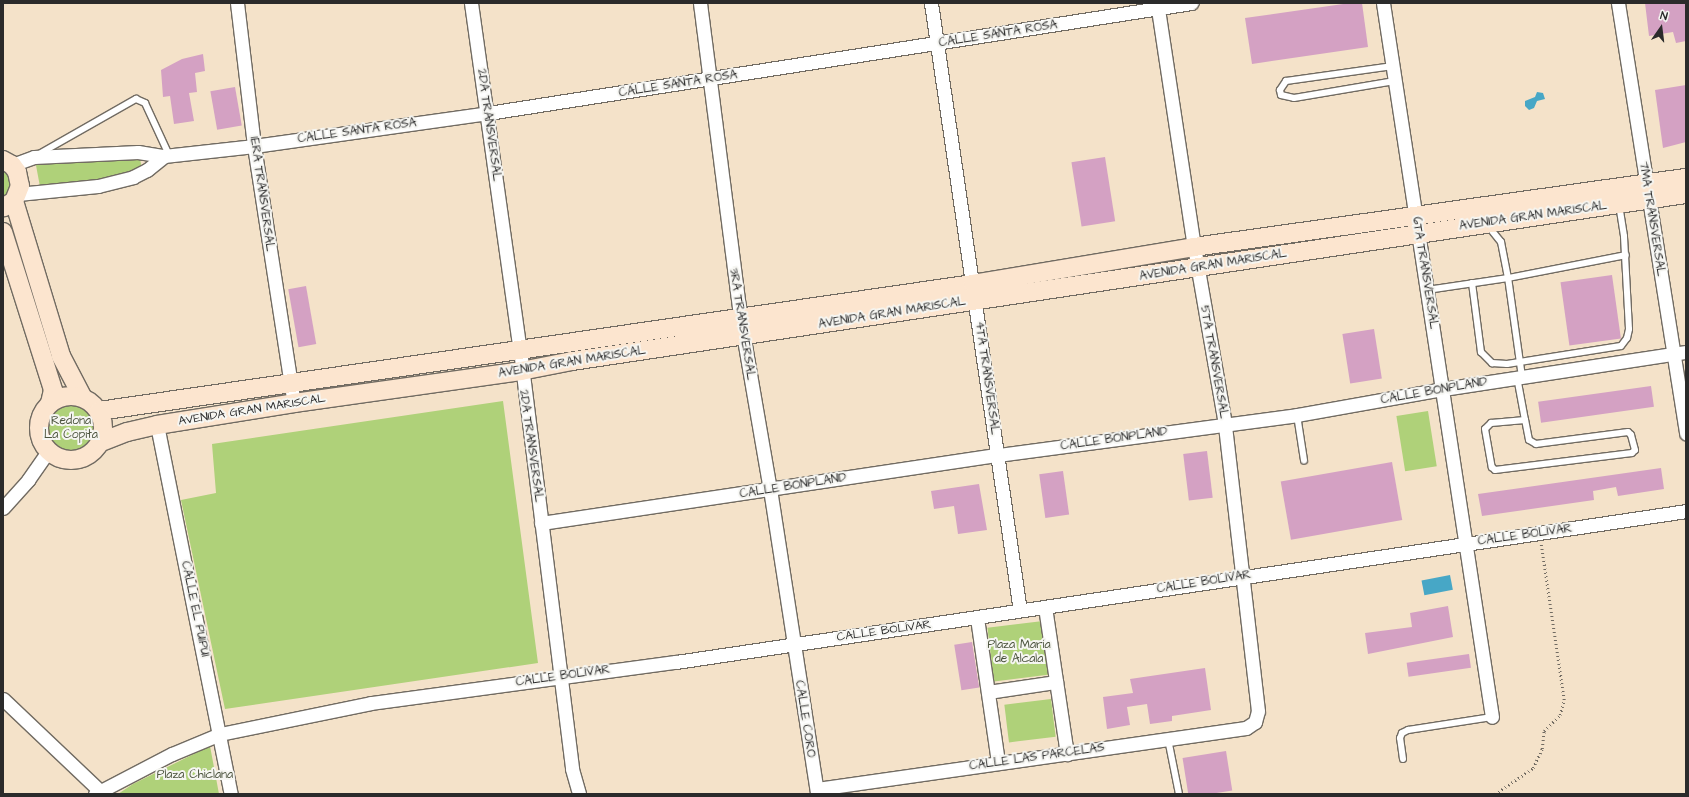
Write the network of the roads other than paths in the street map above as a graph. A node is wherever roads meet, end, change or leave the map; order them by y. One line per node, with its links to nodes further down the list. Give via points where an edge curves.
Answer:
1 (237, 3): 14 (street, 1ERA TRANSVERSAL)
2 (471, 3): 13 (street, 2DA TRANSVERSAL)
3 (700, 3): 11 (street, 3RA TRANSVERSAL)
4 (931, 3): 9 (street, 4TA TRANSVERSAL)
5 (1191, 3): 8 (street, CALLE SANTA ROSA)
6 (1383, 3): 10 (street, 6TA TRANSVERSAL)
7 (1618, 3): 19 (street, 7MA TRANSVERSAL)
8 (1157, 5): 9 (street, CALLE SANTA ROSA); 26 (street, 5TA TRANSVERSAL)
9 (937, 44): 11 (street, CALLE SANTA ROSA); 32 (street, 4TA TRANSVERSAL)
10 (1392, 66): 12 (street, 6TA TRANSVERSAL); 12 (lane, via 1286,81 1280,90 1281,94 1294,98)
11 (710, 79): 13 (street, CALLE SANTA ROSA); 33 (street, 3RA TRANSVERSAL)
12 (1395, 81): 24 (street, 6TA TRANSVERSAL)
13 (488, 113): 14 (street, CALLE SANTA ROSA); 35 (street, 2DA TRANSVERSAL)
14 (254, 146): 15 (street, CALLE SANTA ROSA); 41 (street, 1ERA TRANSVERSAL)
15 (166, 156): 16 (street, CALLE SANTA ROSA, via 138,152); 16 (lane, via 145,104 136,99); 21 (street, via 147,170 119,180)
16 (34, 157): 17 (street, CALLE SANTA ROSA)
17 (8, 162): 21 (street, via 20,179)
18 (1686, 178): 19 (street, AVENIDA GRAN MARISCAL)
19 (1647, 192): 20 (street, AVENIDA GRAN MARISCAL); 22 (street, AVENIDA GRAN MARISCAL); 24 (street, AVENIDA GRAN MARISCAL); 37 (street, 7MA TRANSVERSAL)
20 (1686, 194)
21 (12, 200): 43 (street, via 61,356)
22 (1618, 204): 23 (street, AVENIDA GRAN MARISCAL); 27 (lane)
23 (1485, 223): 24 (street, AVENIDA GRAN MARISCAL); 29 (lane, via 1501,242)
24 (1418, 225): 26 (street, AVENIDA GRAN MARISCAL); 28 (street, AVENIDA GRAN MARISCAL); 31 (street, 6TA TRANSVERSAL)
25 (3, 232): 44 (street, via 53,390)
26 (1194, 247): 28 (street, 5TA TRANSVERSAL); 32 (street, AVENIDA GRAN MARISCAL)
27 (1626, 255): 29 (lane); 38 (lane, via 1629,329 1621,346 1598,352)
28 (1198, 267): 32 (street, AVENIDA GRAN MARISCAL); 49 (street, 5TA TRANSVERSAL)
29 (1508, 278): 30 (lane); 38 (lane)
30 (1472, 283): 31 (lane); 38 (lane, via 1481,352 1492,363)
31 (1428, 290): 42 (street, 6TA TRANSVERSAL)
32 (974, 292): 33 (street, AVENIDA GRAN MARISCAL); 34 (street, AVENIDA GRAN MARISCAL); 54 (street, 4TA TRANSVERSAL)
33 (740, 316): 34 (street, 3RA TRANSVERSAL); 35 (street, AVENIDA GRAN MARISCAL)
34 (743, 336): 39 (street, AVENIDA GRAN MARISCAL); 56 (street, 3RA TRANSVERSAL)
35 (520, 350): 39 (street, 2DA TRANSVERSAL); 41 (street, AVENIDA GRAN MARISCAL)
36 (1686, 352): 37 (street, CALLE BONPLAND)
37 (1673, 354): 40 (street, CALLE BONPLAND); 51 (street, 7MA TRANSVERSAL)
38 (1520, 361): 40 (lane)
39 (521, 372): 45 (street, AVENIDA GRAN MARISCAL); 59 (street, 2DA TRANSVERSAL)
40 (1519, 377): 42 (street, CALLE BONPLAND); 48 (lane)
41 (291, 385): 45 (street, 1ERA TRANSVERSAL); 46 (street, AVENIDA GRAN MARISCAL)
42 (1442, 388): 47 (street, CALLE BONPLAND); 60 (street, 6TA TRANSVERSAL)
43 (83, 398): 44 (street, via 66,396); 46 (street)
44 (50, 403): 53 (street, via 42,414 38,427 40,440)
45 (294, 403): 50 (street, AVENIDA GRAN MARISCAL)
46 (99, 411): 52 (street, via 103,423)
47 (1297, 415): 49 (street, CALLE BONPLAND); 55 (lane)
48 (1525, 420): 48 (lane, via 1529,440 1536,444 1628,432 1632,434 1635,450 1624,454 1495,470 1492,467 1485,429 1487,425)
49 (1224, 424): 54 (street, CALLE BONPLAND); 61 (street, 5TA TRANSVERSAL)
50 (157, 425): 52 (street, AVENIDA GRAN MARISCAL, via 127,432); 72 (street, CALLE EL PUIPUI)
51 (1686, 434)
52 (101, 442): 53 (street, via 89,455 81,459 64,460)
53 (48, 451): 57 (street, via 28,480)
54 (998, 455): 56 (street, CALLE BONPLAND); 63 (street, 4TA TRANSVERSAL)
55 (1304, 460)
56 (770, 489): 59 (street, CALLE BONPLAND); 65 (street, 3RA TRANSVERSAL)
57 (3, 508)
58 (1686, 511): 60 (street, CALLE BOLÍVAR)
59 (541, 523): 66 (street, 2DA TRANSVERSAL)
60 (1465, 543): 61 (street, CALLE BOLÍVAR); 70 (street, 6TA TRANSVERSAL)
61 (1242, 576): 62 (street, CALLE BOLÍVAR); 71 (street, 5TA TRANSVERSAL, via 1258,711)
62 (1045, 607): 63 (street, CALLE BOLÍVAR); 67 (street)
63 (1020, 611): 64 (street, CALLE BOLÍVAR)
64 (977, 618): 65 (street, CALLE BOLÍVAR); 68 (street)
65 (792, 644): 66 (street, CALLE BOLÍVAR); 78 (street, CALLE CORO)
66 (560, 676): 72 (street, CALLE BOLÍVAR, via 371,703); 80 (street, 2DA TRANSVERSAL, via 572,769)
67 (1056, 682): 68 (street); 74 (street)
68 (988, 692): 76 (street)
69 (3, 699): 77 (street)
70 (1492, 717): 75 (lane, via 1408,730 1402,733 1400,738)
71 (1255, 722): 73 (street, CALLE LAS PARCELAS, via 1246,728)
72 (220, 734): 77 (street, CALLE BOLÍVAR, via 172,754); 79 (street, CALLE EL PUIPUI)
73 (1168, 739): 74 (street, CALLE LAS PARCELAS); 81 (lane)
74 (1068, 754): 76 (street, CALLE LAS PARCELAS)
75 (1403, 759)
76 (998, 762): 78 (street, CALLE LAS PARCELAS)
77 (97, 792)
78 (817, 792)
79 (231, 794)
80 (579, 794)
81 (1179, 794)

